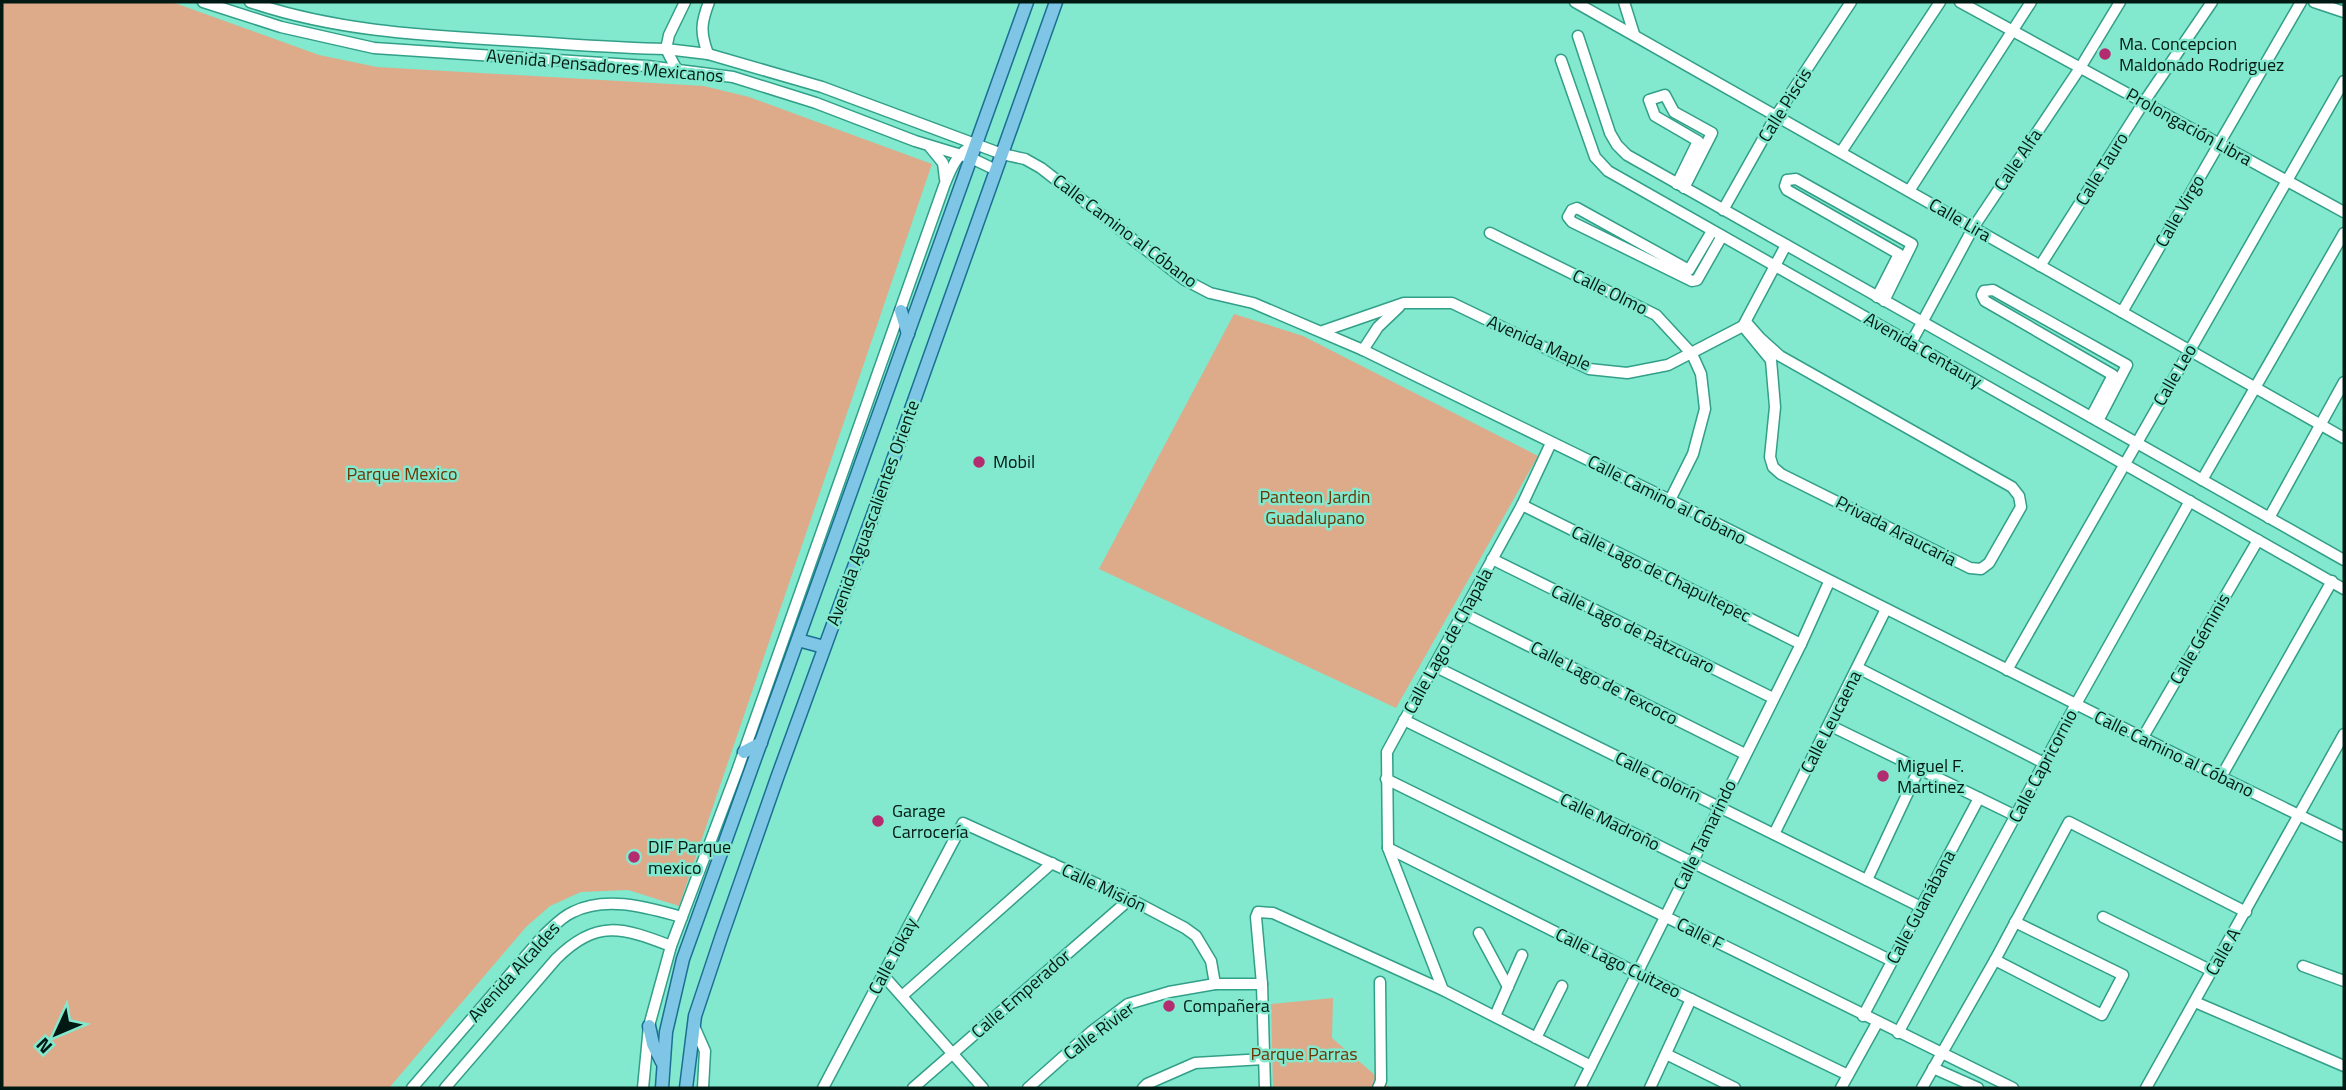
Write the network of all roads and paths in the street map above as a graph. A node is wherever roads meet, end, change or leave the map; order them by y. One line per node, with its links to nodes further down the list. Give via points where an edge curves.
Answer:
1 (203, 2): 24 (street, Avenida Pensadores Mexicanos, via 281,27)
2 (250, 2): 19 (street, Avenida Pensadores Mexicanos, via 281,13)
3 (685, 2): 23 (street)
4 (709, 2): 25 (street, via 702,21)
5 (1027, 2): 33 (main road, Avenida Aguascalientes Oriente)
6 (1056, 2): 37 (main road, Avenida Aguascalientes Oriente)
7 (1575, 2): 20 (street, Calle Lira)
8 (1625, 2): 20 (street)
9 (1940, 2): 36 (street)
10 (1960, 2): 18 (street, Prolongación Libra)
11 (2031, 2): 18 (street)
12 (2120, 2): 28 (street, Calle Alfa)
13 (2212, 2): 31 (street, Calle Tauro)
14 (2301, 2): 34 (street, Calle Virgo)
15 (2314, 2): 17 (street)
16 (1846, 4): 32 (street, Calle Piscis)
17 (2344, 12)
18 (2013, 30): 28 (street, Prolongación Libra); 43 (street)
19 (390, 33): 22 (street, Avenida Pensadores Mexicanos); 24 (street)
20 (1634, 34): 32 (street, Calle Lira)
21 (1578, 36): 42 (street, Avenida Centaury, via 1617,145)
22 (646, 49): 23 (street, Avenida Pensadores Mexicanos); 27 (street)
23 (666, 49): 25 (street, Avenida Pensadores Mexicanos); 29 (street)
24 (391, 50): 27 (street, Avenida Pensadores Mexicanos)
25 (708, 54): 33 (street, Avenida Pensadores Mexicanos, via 822,87)
26 (1561, 60): 44 (street, Avenida Centaury, via 1595,157 1608,171)
27 (647, 66): 29 (street, Avenida Pensadores Mexicanos)
28 (2080, 68): 31 (street, Prolongación Libra); 47 (street, Calle Alfa)
29 (677, 70): 35 (street, Avenida Pensadores Mexicanos, via 733,77)
30 (2344, 81): 40 (street, Calle Leo)
31 (2144, 102): 34 (street, Prolongación Libra); 53 (street, Calle Tauro)
32 (1776, 116): 36 (street, Calle Lira); 45 (street, Calle Piscis)
33 (976, 144): 37 (street, Avenida Pensadores Mexicanos); 38 (main road, Avenida Aguascalientes Oriente)
34 (2219, 144): 40 (street, Prolongación Libra); 57 (street, Calle Virgo)
35 (928, 145): 38 (street, Avenida Pensadores Mexicanos); 41 (street, via 943,163)
36 (1840, 152): 43 (street, Calle Lira)
37 (1002, 153): 39 (main road, Avenida Aguascalientes Oriente); 60 (street, Calle Camino al Cóbano, via 1041,168 1198,288 1253,303)
38 (965, 156): 39 (street, Avenida Pensadores Mexicanos); 41 (street, Avenida Aguascalientes Oriente, via 952,165); 61 (main road, Avenida Aguascalientes Oriente)
39 (996, 170): 90 (main road, Avenida Aguascalientes Oriente)
40 (2286, 181): 46 (street, Prolongación Libra); 64 (street, Calle Leo)
41 (944, 186): 56 (street, Avenida Aguascalientes Oriente)
42 (1680, 186): 42 (street, via 1712,133 1674,112 1665,96 1649,100 1655,116 1698,141); 44 (street); 45 (street, Avenida Centaury)
43 (1909, 191): 47 (street, Calle Lira)
44 (1670, 207): 49 (street, Avenida Centaury)
45 (1723, 210): 51 (street, Avenida Centaury)
46 (2344, 212)
47 (1973, 228): 53 (street, Calle Lira); 58 (street, Calle Alfa)
48 (1490, 233): 65 (street, Calle Olmo, via 1656,315)
49 (1717, 233): 49 (street, via 1689,270 1577,208 1568,217 1692,281 1697,279); 52 (street, Avenida Centaury)
50 (2344, 233): 68 (street)
51 (1786, 245): 52 (street); 54 (street, Avenida Centaury)
52 (1775, 266): 59 (street); 62 (street, Avenida Centaury)
53 (2040, 267): 57 (street, Calle Lira)
54 (1880, 299): 54 (street, via 1912,244 1796,179 1787,180 1788,191 1899,254); 58 (street, Avenida Centaury)
55 (1404, 303): 60 (street, Avenida Maple); 63 (street, via 1378,327); 65 (street, Avenida Maple, via 1452,303 1589,369 1627,373 1668,365)
56 (901, 311): 61 (main road); 101 (street, Avenida Aguascalientes Oriente)
57 (2122, 312): 64 (street, Calle Lira)
58 (1922, 322): 62 (street, Calle Alfa); 69 (street, Avenida Centaury)
59 (1744, 324): 65 (street, Avenida Maple); 66 (street, Privada Araucaria)
60 (1323, 331): 63 (street, Calle Camino al Cóbano)
61 (908, 334): 88 (main road, Avenida Aguascalientes Oriente)
62 (1911, 343): 74 (street, Avenida Centaury)
63 (1363, 350): 72 (street, Calle Camino al Cóbano)
64 (2188, 350): 68 (street, Calle Lira); 73 (street, Calle Leo)
65 (1692, 354): 76 (street, Calle Olmo, via 1701,374 1705,409 1693,454)
66 (1775, 358): 66 (street, Privada Araucaria, via 1773,467 1970,568 1981,569 1989,563 2021,507 2012,487)
67 (2344, 382): 70 (street)
68 (2255, 387): 70 (street, Calle Lira); 75 (street)
69 (2095, 419): 69 (street, via 2127,365 1993,290 1984,291 1985,302 2113,375); 73 (street, Avenida Centaury)
70 (2320, 424): 71 (street, Calle Lira); 79 (street)
71 (2344, 438)
72 (1551, 443): 76 (street, Calle Camino al Cóbano); 78 (street, Calle Lago de Chapala)
73 (2136, 443): 74 (street, Calle Leo); 75 (street, Avenida Centaury)
74 (2124, 464): 77 (street, Avenida Centaury); 93 (street, Calle Leo)
75 (2202, 480): 79 (street, Avenida Centaury)
76 (1670, 500): 84 (street, Calle Camino al Cóbano)
77 (2190, 501): 80 (street, Avenida Centaury); 95 (street, Calle Capricornio)
78 (1522, 505): 81 (street, Calle Lago de Chapala); 89 (street, Calle Lago de Chapultepec)
79 (2269, 518): 82 (street, Avenida Centaury)
80 (2258, 540): 83 (street, Avenida Centaury); 99 (street, Calle Géminis)
81 (1492, 559): 87 (street, Calle Lago de Chapala); 94 (street, Calle Lago de Pátzcuaro)
82 (2344, 559)
83 (2332, 581): 85 (street, Avenida Centaury); 105 (street)
84 (1829, 582): 86 (street, Calle Camino al Cóbano); 89 (street, Calle Tamarindo)
85 (2344, 589)
86 (1886, 609): 92 (street, Calle Leucaena); 93 (street, Calle Camino al Cóbano)
87 (1463, 613): 91 (street, Calle Lago de Chapala); 102 (street, Calle Lago de Texcoco)
88 (798, 640): 90 (main road); 100 (main road, Avenida Aguascalientes Oriente)
89 (1801, 643): 94 (street, Calle Tamarindo)
90 (824, 648): 148 (main road, Avenida Aguascalientes Oriente)
91 (1434, 666): 96 (street, Calle Lago de Chapala); 108 (street, Calle Colorín)
92 (1858, 668): 97 (street, Calle Leucaena); 103 (street)
93 (2007, 670): 95 (street, Calle Camino al Cóbano)
94 (1773, 698): 102 (street, Calle Tamarindo)
95 (2076, 705): 99 (street, Calle Camino al Cóbano); 103 (street, Calle Capricornio)
96 (1404, 720): 106 (street, Calle Lago de Chapala, via 1387,752); 115 (street, Calle Madroño)
97 (1829, 725): 104 (street); 112 (street, Calle Leucaena)
98 (2344, 734): 110 (street, Calle A)
99 (2143, 737): 105 (street, Calle Camino al Cóbano)
100 (761, 743): 101 (main road); 155 (main road, Avenida Aguascalientes Oriente, via 684,959)
101 (744, 752): 123 (street, Avenida Aguascalientes Oriente)
102 (1745, 754): 108 (street, Calle Tamarindo)
103 (2044, 764): 109 (street, Calle Capricornio)
104 (1919, 769): 107 (street); 117 (street)
105 (2221, 777): 110 (street, Calle Camino al Cóbano)
106 (1386, 779): 114 (street, Calle Lago de Chapala); 121 (street, Calle F)
107 (1979, 798): 109 (street); 119 (street, Calle Guanábana)
108 (1718, 807): 112 (street, Calle Colorín); 115 (street, Calle Tamarindo)
109 (2016, 816): 149 (street, Calle Capricornio)
110 (2300, 816): 113 (street, Calle Camino al Cóbano); 120 (street, Calle A)
111 (963, 823): 116 (street, Calle Misión); 133 (street, Calle Tokay)
112 (1774, 834): 117 (street, Calle Colorín)
113 (2344, 837)
114 (1388, 848): 132 (street, Calle Lago Cuitzeo); 140 (street, Calle Lago de Chapala)
115 (1691, 862): 121 (street, Calle Tamarindo); 129 (street, Calle Madroño)
116 (1052, 863): 118 (street, Calle Misión); 141 (street)
117 (1867, 880): 119 (street, Calle Colorín)
118 (1130, 899): 136 (street, Calle Misión, via 1196,936 1211,961); 151 (street, Calle Emperador)
119 (1921, 907): 129 (street, Calle Guanábana)
120 (2246, 912): 124 (street, via 2069,822); 131 (street, Calle A)
121 (1665, 916): 132 (street, Calle Tamarindo); 145 (street, Calle F)
122 (2103, 916): 131 (street)
123 (682, 917): 126 (street, Avenida Aguascalientes Oriente); 160 (street, Avenida Alcaldes, via 619,903 589,906 564,917)
124 (2015, 922): 128 (street); 128 (street, via 2123,975 2102,1014)
125 (1479, 933): 139 (street)
126 (671, 946): 147 (street, Avenida Aguascalientes Oriente); 161 (street, Avenida Alcaldes, via 638,933 605,930 587,935 556,959)
127 (1522, 955): 139 (street)
128 (1994, 960): 153 (street)
129 (1892, 961): 145 (street, Calle Guanábana)
130 (2303, 965): 134 (street)
131 (2212, 971): 143 (street, Calle A)
132 (1637, 973): 142 (street, Calle Lago Cuitzeo); 156 (street, Calle Tamarindo)
133 (883, 975): 141 (street); 166 (street, Calle Tokay)
134 (2344, 981)
135 (1380, 982): 172 (street)
136 (1215, 984): 137 (street, Calle Rivier); 169 (street, Calle Rivier, via 1128,1004)
137 (1262, 984): 140 (street, via 1258,912 1273,913); 154 (street)
138 (1562, 986): 150 (street)
139 (1508, 987): 144 (street)
140 (1443, 990): 144 (street)
141 (902, 996): 151 (street)
142 (1691, 999): 152 (street); 159 (street, Calle Lago Cuitzeo)
143 (2195, 1002): 157 (street); 180 (street, Calle A)
144 (1495, 1016): 150 (street)
145 (1863, 1016): 146 (street, Calle F)
146 (1877, 1023): 149 (street, Calle F); 159 (street)
147 (649, 1026): 155 (main road); 162 (street, Avenida Aguascalientes Oriente)
148 (694, 1026): 164 (main road, Avenida Aguascalientes Oriente); 165 (street, via 705,1051)
149 (1898, 1033): 153 (street, Calle F)
150 (1536, 1038): 156 (street)
151 (953, 1054): 167 (street, Calle Emperador); 168 (street)
152 (1666, 1054): 174 (street); 175 (street)
153 (1941, 1054): 158 (street); 179 (street, Calle F)
154 (1264, 1059): 170 (street, via 1195,1063); 171 (street)
155 (663, 1063): 163 (main road, Avenida Aguascalientes Oriente)
156 (1591, 1066): 173 (street, Calle Tamarindo)
157 (2344, 1066)
158 (1933, 1068): 177 (street); 178 (street)
159 (1848, 1075): 176 (street)
160 (412, 1088)
161 (445, 1088)
162 (642, 1088)
163 (662, 1088)
164 (686, 1088)
165 (703, 1088)
166 (823, 1088)
167 (913, 1088)
168 (983, 1088)
169 (1028, 1088)
170 (1143, 1088)
171 (1265, 1088)
172 (1378, 1088)
173 (1580, 1088)
174 (1650, 1088)
175 (1735, 1088)
176 (1840, 1088)
177 (1922, 1088)
178 (1978, 1088)
179 (2013, 1088)
180 (2146, 1088)

